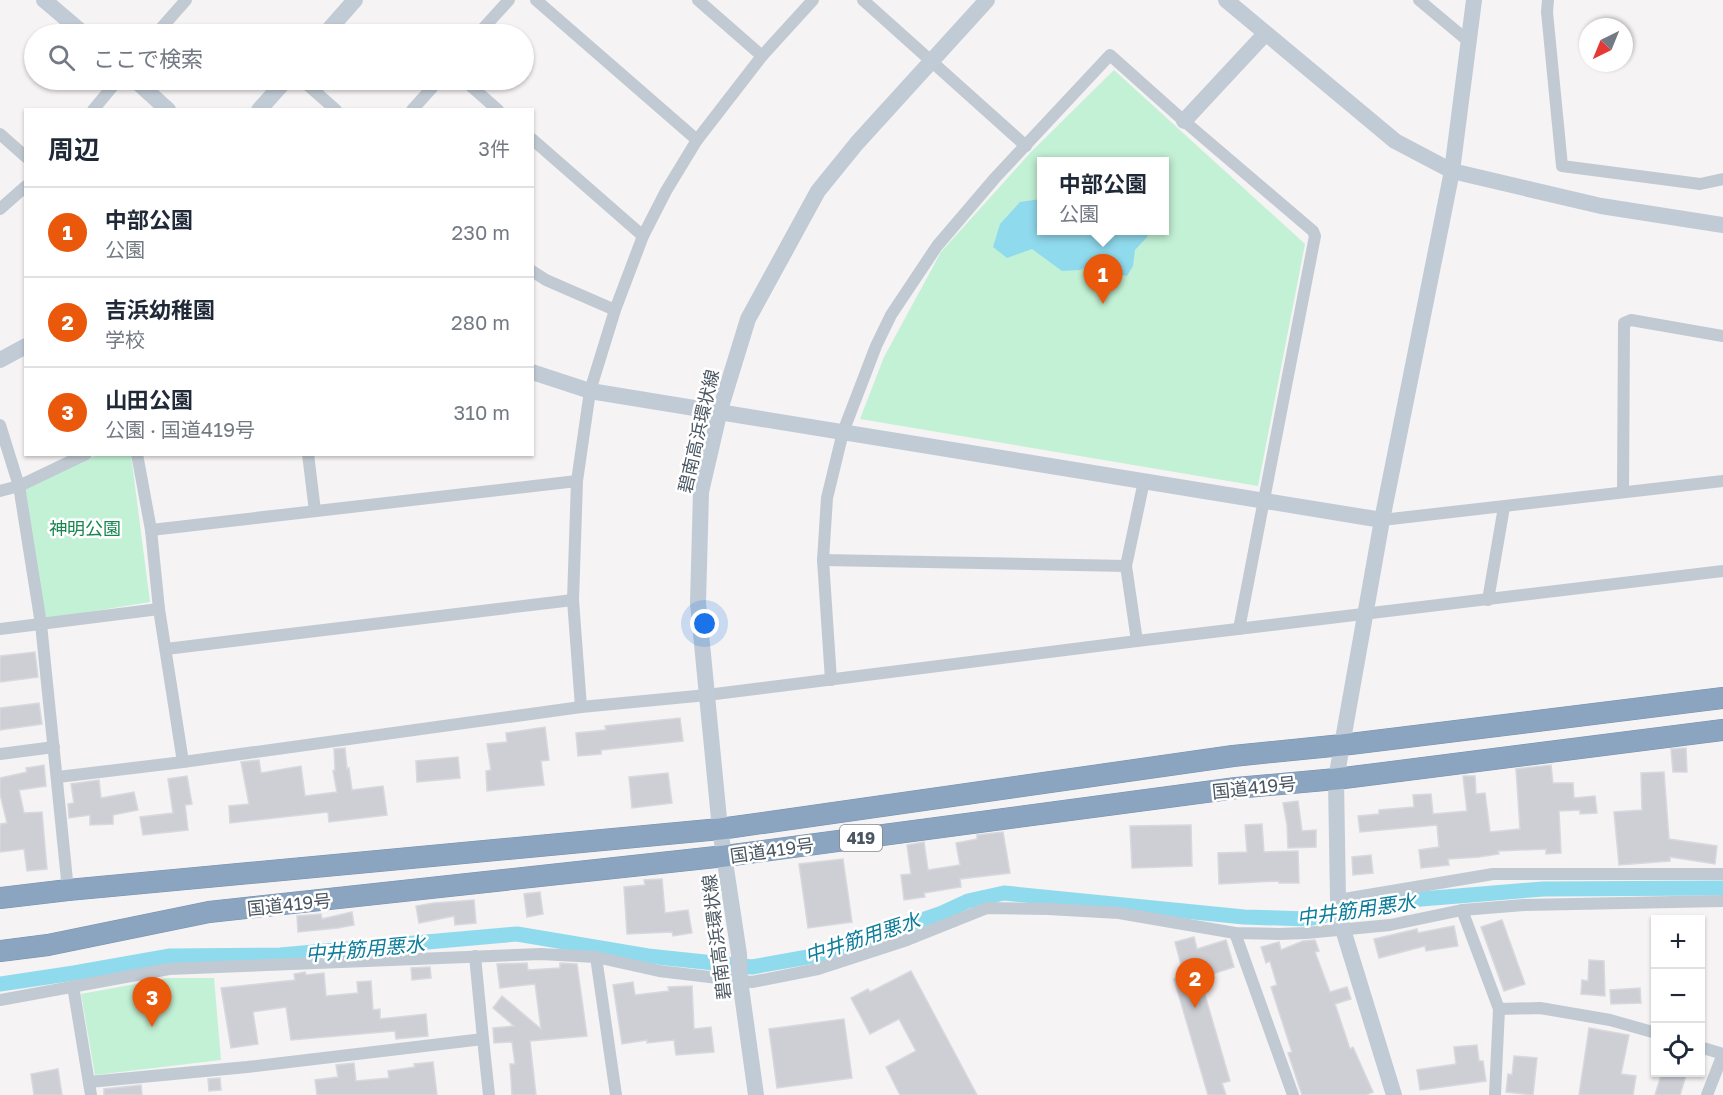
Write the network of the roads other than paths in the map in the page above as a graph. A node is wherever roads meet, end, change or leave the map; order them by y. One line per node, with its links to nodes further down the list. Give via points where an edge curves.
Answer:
1 (44, 0): 14 (street)
2 (186, 0): 15 (street)
3 (355, 0): 16 (street)
4 (509, 0): 17 (street)
5 (536, 0): 37 (street)
6 (698, 0): 20 (street)
7 (813, 0): 20 (street)
8 (863, 0): 21 (street)
9 (987, 0): 21 (street, 碧南高浜環状線)
10 (1226, 0): 18 (street)
11 (1419, 0): 19 (street)
12 (1474, 0): 19 (street)
13 (1548, 0): 41 (street, via 1563,166 1700,184)
14 (72, 24)
15 (165, 24)
16 (334, 24)
17 (487, 24)
18 (1265, 34): 34 (street); 40 (street, via 1395,141)
19 (1468, 41): 40 (street)
20 (762, 56): 37 (street)
21 (932, 63): 38 (street); 53 (street, 碧南高浜環状線, via 818,191 748,319)
22 (110, 90): 28 (street)
23 (146, 90): 29 (street)
24 (277, 90): 30 (street)
25 (313, 90): 31 (street)
26 (430, 90): 32 (street)
27 (475, 90): 33 (street)
28 (95, 108)
29 (166, 108)
30 (261, 108)
31 (334, 108)
32 (414, 108)
33 (496, 108)
34 (1184, 121): 38 (street, via 1110,55); 65 (street, via 1315,236)
35 (0, 134): 39 (street)
36 (534, 141): 45 (street)
37 (697, 141): 45 (street)
38 (1026, 146): 55 (street, via 937,246 891,315)
39 (24, 155)
40 (1452, 171): 44 (street, via 1601,206); 68 (street)
41 (1723, 179)
42 (24, 188): 43 (street)
43 (0, 209)
44 (1723, 225)
45 (643, 236): 47 (street)
46 (534, 272): 47 (street)
47 (615, 310): 52 (street)
48 (1723, 336): 64 (street, via 1631,320 1624,323)
49 (24, 347): 50 (street)
50 (0, 360)
51 (534, 373): 52 (street)
52 (590, 391): 53 (street); 59 (street)
53 (720, 411): 55 (street); 83 (street, 碧南高浜環状線, via 701,492 698,603)
54 (0, 425): 62 (street)
55 (843, 432): 60 (street); 70 (street, via 828,498)
56 (82, 456): 62 (street)
57 (137, 456): 69 (street)
58 (308, 456): 67 (street)
59 (577, 481): 67 (street); 73 (street)
60 (1144, 481): 65 (street); 71 (street)
61 (1723, 482): 64 (street)
62 (19, 486): 63 (street); 77 (street)
63 (0, 491)
64 (1623, 492): 66 (street)
65 (1263, 501): 68 (street); 79 (street)
66 (1504, 507): 68 (street); 74 (street)
67 (315, 511): 69 (street)
68 (1382, 520): 76 (street)
69 (151, 530): 75 (street)
70 (823, 560): 71 (street); 82 (street)
71 (1126, 566): 80 (street)
72 (1723, 571): 74 (street)
73 (573, 600): 81 (street); 85 (street)
74 (1488, 600): 76 (street)
75 (159, 609): 77 (street); 81 (street)
76 (1364, 615): 79 (street); 87 (street)
77 (41, 624): 78 (street); 88 (street)
78 (0, 629)
79 (1239, 629): 80 (street)
80 (1137, 641): 82 (street)
81 (166, 649): 90 (street)
82 (831, 680): 83 (street)
83 (707, 695): 85 (street); 93 (street, 碧南高浜環状線)
84 (1723, 698): 87 (highway, 国道419号 / 419)
85 (581, 707): 90 (street)
86 (1723, 730): 92 (highway, 国道419号 / 419)
87 (1342, 745): 92 (street); 93 (highway, 国道419号 / 419, via 1233,756)
88 (54, 747): 89 (street); 91 (street)
89 (0, 754)
90 (183, 762): 91 (street)
91 (58, 777): 96 (street)
92 (1336, 779): 94 (highway, 国道419号 / 419, via 1236,788); 99 (street)
93 (720, 829): 94 (street, 碧南高浜環状線); 96 (highway, 国道419号 / 419)
94 (725, 856): 103 (highway, 国道419号 / 419, via 208,912); 106 (street, 碧南高浜環状線)
95 (1723, 874): 99 (street, via 1493,874)
96 (68, 890): 97 (highway, 国道419号 / 419)
97 (0, 898)
98 (1723, 901): 100 (street)
99 (1338, 902): 101 (street)
100 (1462, 910): 101 (street, via 1390,925); 109 (street)
101 (1342, 926): 102 (street, via 1306,933); 120 (street)
102 (1235, 933): 106 (street, via 1119,913 987,908 818,969 752,982); 119 (street)
103 (0, 951)
104 (475, 956): 105 (street); 107 (street, via 169,969); 111 (street)
105 (596, 957): 106 (street, via 659,971); 117 (street)
106 (740, 980): 118 (street, 碧南高浜環状線)
107 (73, 986): 108 (street); 114 (street)
108 (0, 1000)
109 (1499, 1009): 110 (street, via 1540,1008); 121 (street)
110 (1651, 1032)
111 (483, 1039): 114 (street); 116 (street)
112 (1705, 1048): 113 (street)
113 (1723, 1054): 122 (street)
114 (89, 1082): 115 (street)
115 (91, 1095)
116 (489, 1095)
117 (616, 1095)
118 (756, 1095)
119 (1293, 1095)
120 (1394, 1095)
121 (1495, 1095)
122 (1707, 1095)

